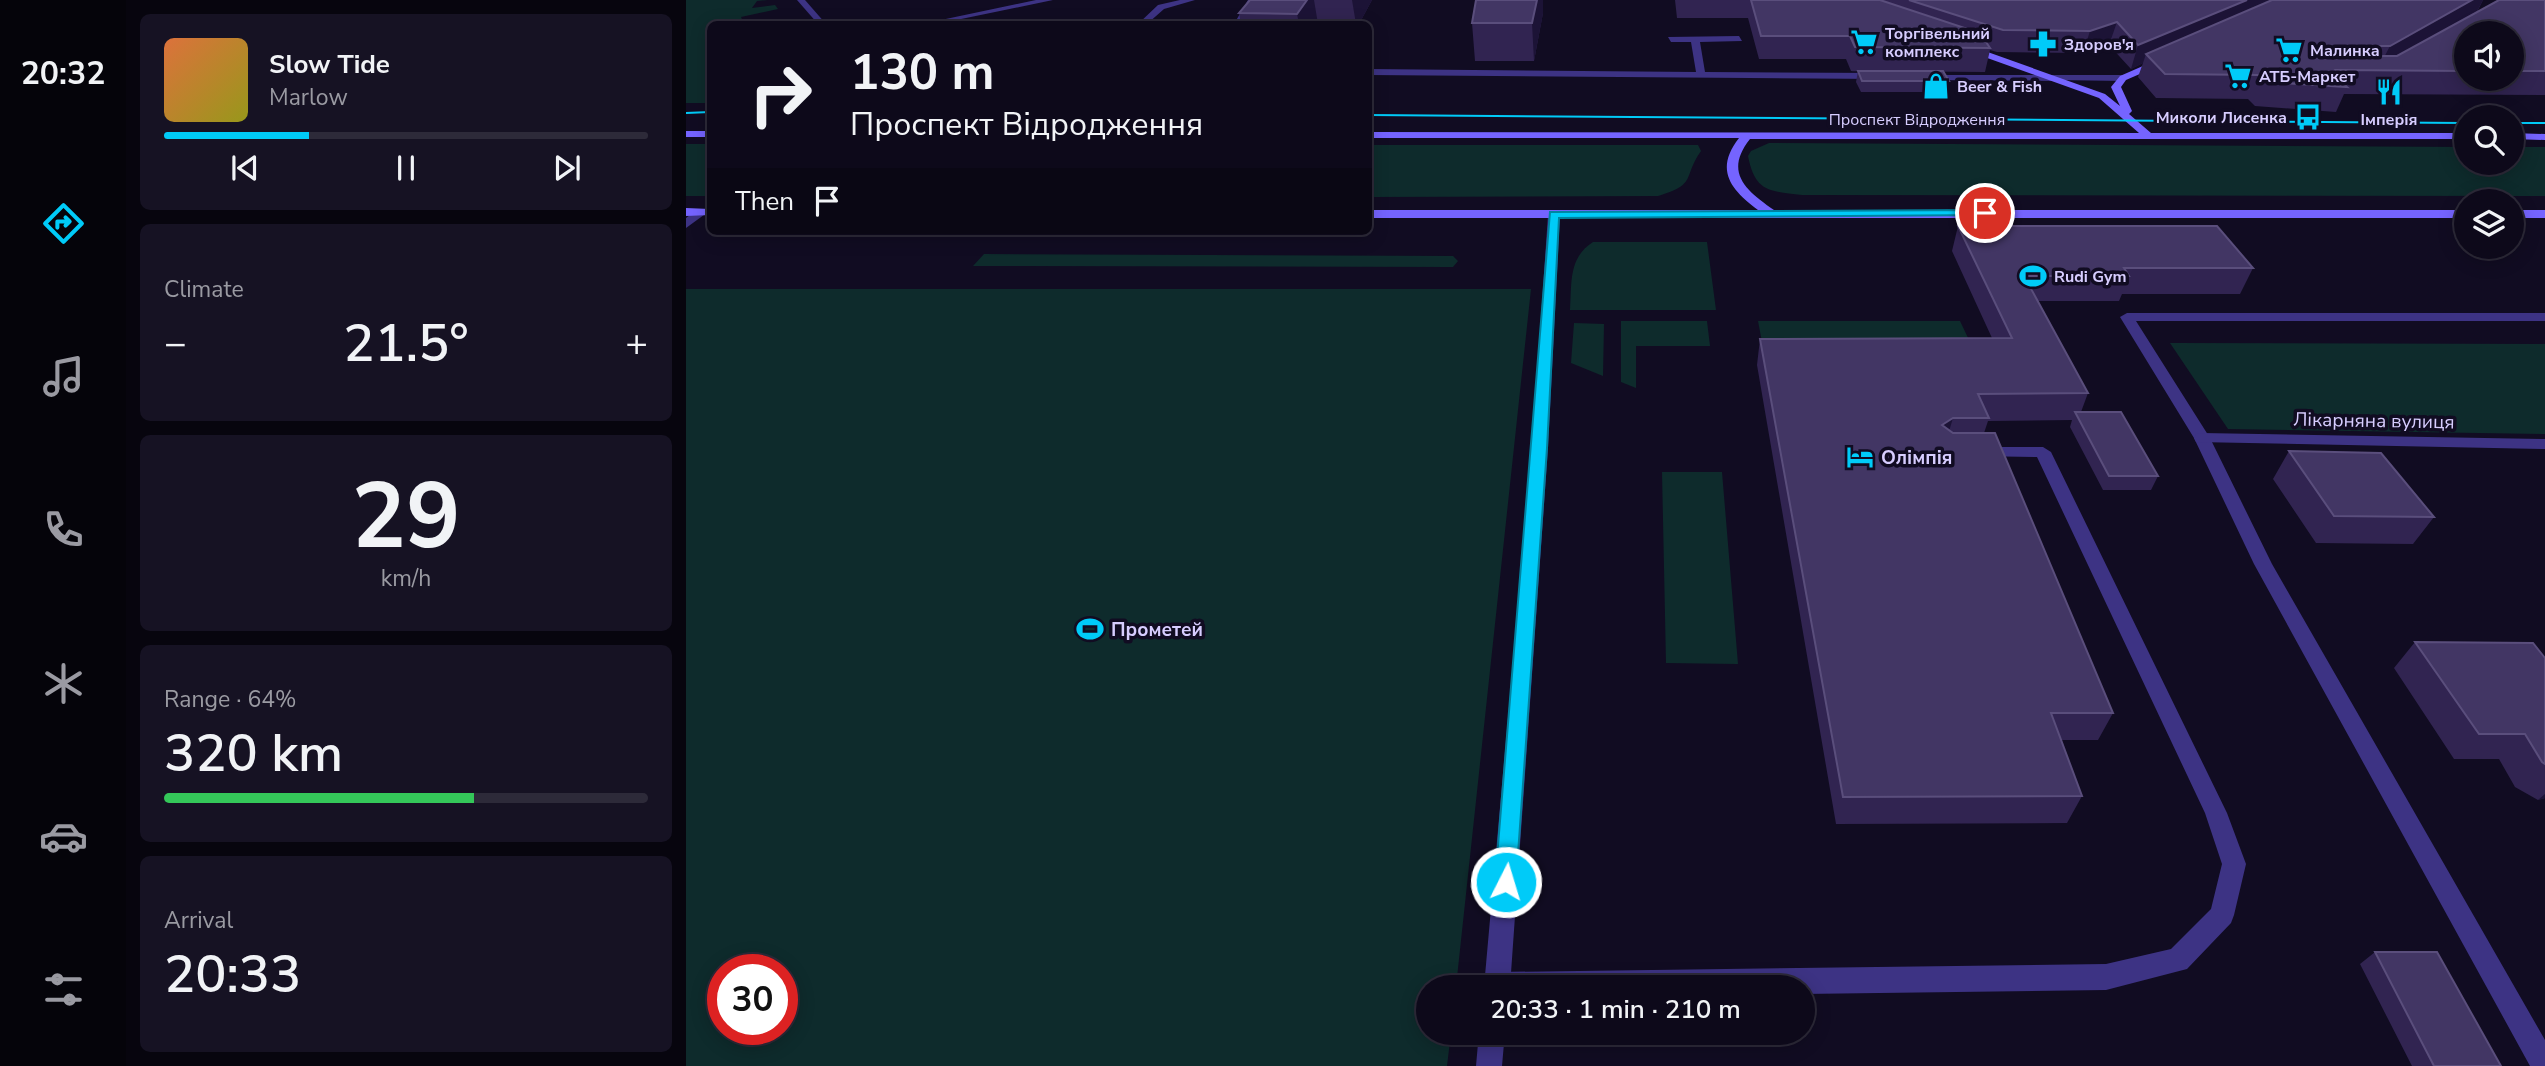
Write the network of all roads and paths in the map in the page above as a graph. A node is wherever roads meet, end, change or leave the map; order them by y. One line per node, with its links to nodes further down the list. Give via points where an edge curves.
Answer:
1 (801, 0): 6 (street)
2 (1049, 0): 7 (street)
3 (1191, 0): 8 (street, via 1161,7)
4 (1252, 3): 5 (street); 9 (street)
5 (1263, 6)
6 (819, 21)
7 (941, 21)
8 (1145, 21)
9 (1240, 21)
10 (1671, 39): 11 (street)
11 (1695, 39): 12 (street); 16 (street)
12 (1739, 39)
13 (1956, 44): 20 (main road)
14 (2171, 57): 19 (main road)
15 (1372, 72): 16 (street)
16 (1701, 74): 17 (street)
17 (1894, 76)
18 (1908, 76): 20 (street)
19 (2123, 78): 20 (street); 24 (main road, via 2116,88 2118,96)
20 (2059, 79): 24 (main road, via 2102,96)
21 (686, 134): 22 (main road)
22 (707, 134)
23 (1372, 135): 25 (main road, Проспект Відродження)
24 (2148, 135): 25 (main road, Проспект Відродження); 26 (main road, Проспект Відродження)
25 (1746, 136): 32 (main road, via 1730,160 1732,176 1738,188)
26 (2454, 136)
27 (2524, 136): 28 (main road)
28 (2545, 137)
29 (686, 212): 30 (main road)
30 (706, 212): 37 (street)
31 (1372, 214): 36 (main road)
32 (1771, 214): 33 (main road); 36 (main road)
33 (2454, 214)
34 (2524, 214): 35 (main road)
35 (2545, 214)
36 (1554, 215): 42 (street)
37 (686, 224)
38 (2545, 317): 39 (street, via 2127,317)
39 (2202, 438): 40 (street, Лікарняна вулиця); 46 (street, via 2263,564)
40 (2545, 444)
41 (1959, 453): 43 (street, via 2043,452 2216,813 2234,864 2222,915 2178,960 2106,977)
42 (1498, 975)
43 (1815, 981)
44 (1491, 1045): 45 (street)
45 (1489, 1066)
46 (2545, 1066)

